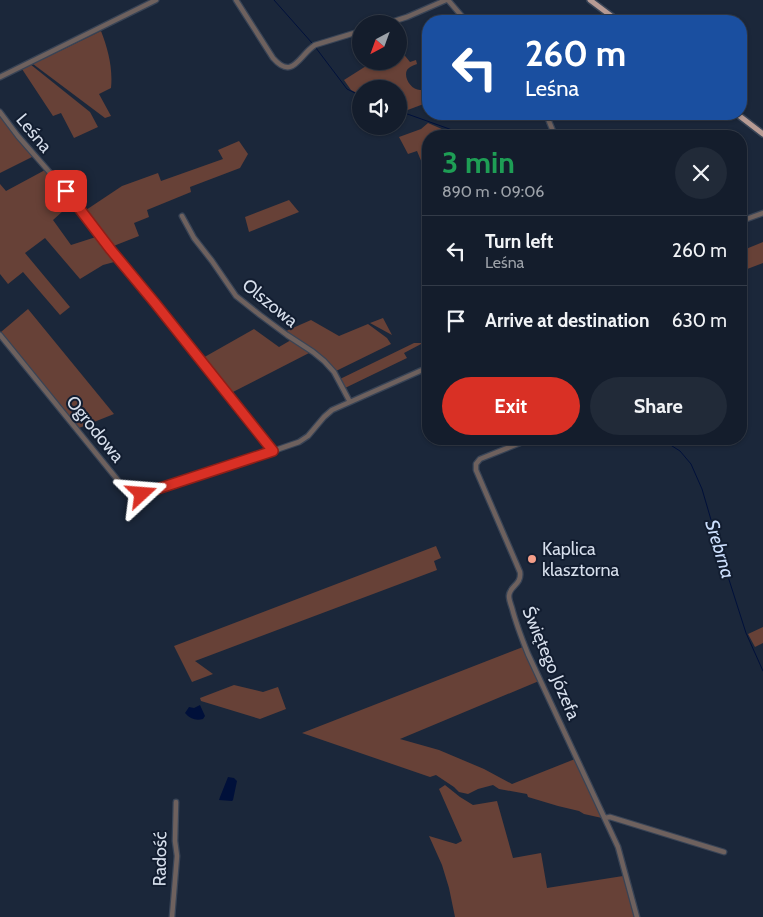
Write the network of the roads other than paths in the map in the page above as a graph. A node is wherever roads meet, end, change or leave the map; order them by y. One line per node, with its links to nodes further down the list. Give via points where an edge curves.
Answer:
1 (156, 0): 9 (street)
2 (236, 0): 8 (street, via 273,58 285,67 295,65 315,46)
3 (447, 0): 5 (street); 7 (street)
4 (590, 0): 6 (main road)
5 (461, 15)
6 (610, 15)
7 (408, 17)
8 (352, 34)
9 (0, 77)
10 (0, 112): 20 (street, Leśna)
11 (745, 120): 12 (main road)
12 (763, 134)
13 (763, 213): 15 (street)
14 (182, 216): 18 (street, Olszowa, via 236,296 324,361 334,372)
15 (747, 219)
16 (0, 335): 20 (street, Ogrodowa, via 132,494 142,494)
17 (422, 371): 18 (street, Ogrodowa)
18 (350, 402): 20 (street, Ogrodowa, via 334,408 302,440)
19 (515, 445): 22 (street, Świętego Józefa, via 482,458 476,464 476,470 520,572 519,581 509,596 519,631)
20 (273, 451)
21 (176, 802): 24 (street, Radość)
22 (605, 818): 23 (street); 25 (street, Świętego Józefa, via 618,846)
23 (724, 852)
24 (172, 917)
25 (637, 917)

